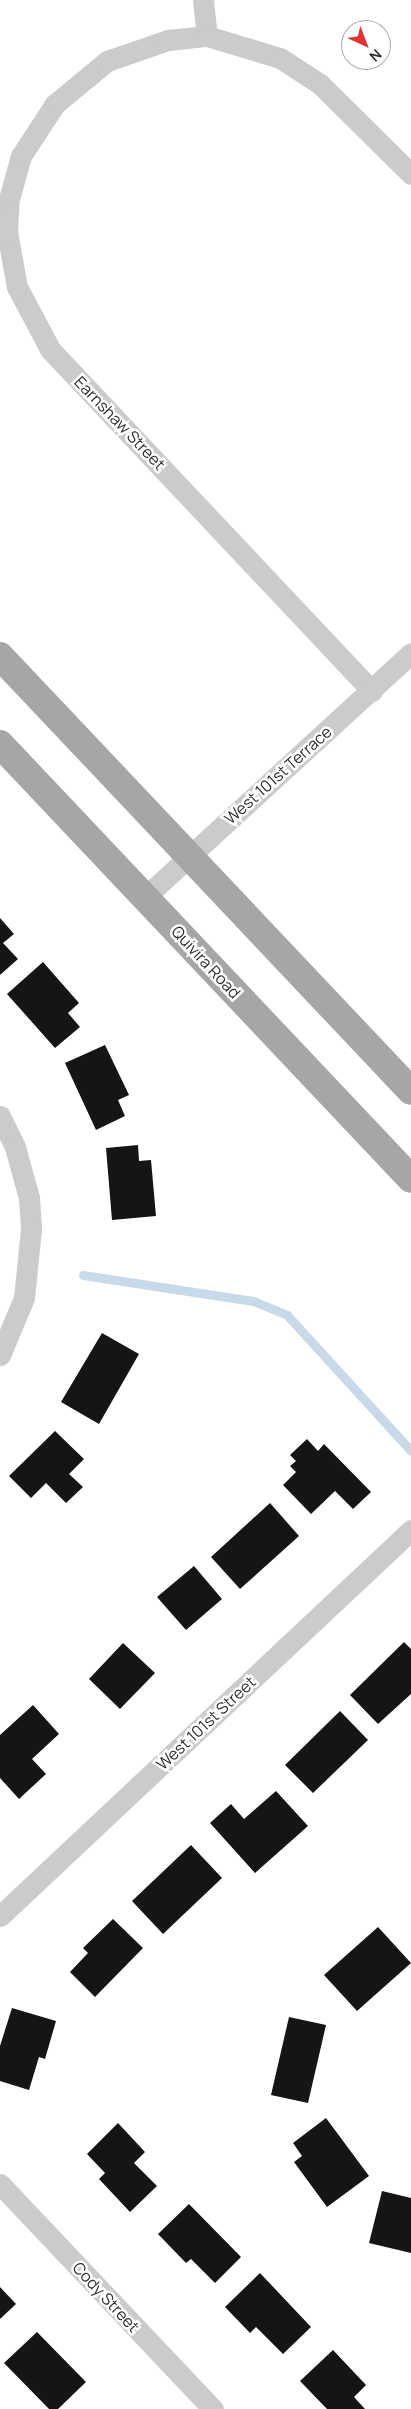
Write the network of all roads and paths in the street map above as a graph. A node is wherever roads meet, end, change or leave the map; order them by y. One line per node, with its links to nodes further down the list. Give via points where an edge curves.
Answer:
1 (203, 0): 2 (street)
2 (207, 36): 3 (street, via 280,58 320,84); 6 (street, Earnshaw Street, via 168,40 107,61 55,104 21,156 9,199 7,232 17,287 50,349)
3 (411, 174)
4 (411, 652): 6 (street, West 101st Terrace)
5 (0, 656): 8 (main road)
6 (372, 691): 8 (street, West 101st Terrace)
7 (0, 744): 9 (main road, Quivira Road)
8 (189, 855): 9 (street, West 101st Terrace); 10 (main road)
9 (145, 897): 12 (main road, Quivira Road)
10 (411, 1090)
11 (0, 1116): 13 (street, via 15,1147 31,1229 24,1298)
12 (411, 1179)
13 (0, 1355)
14 (411, 1530): 15 (street, West 101st Street)
15 (0, 1916)
16 (0, 2184): 17 (street, Cody Street)
17 (213, 2409)

